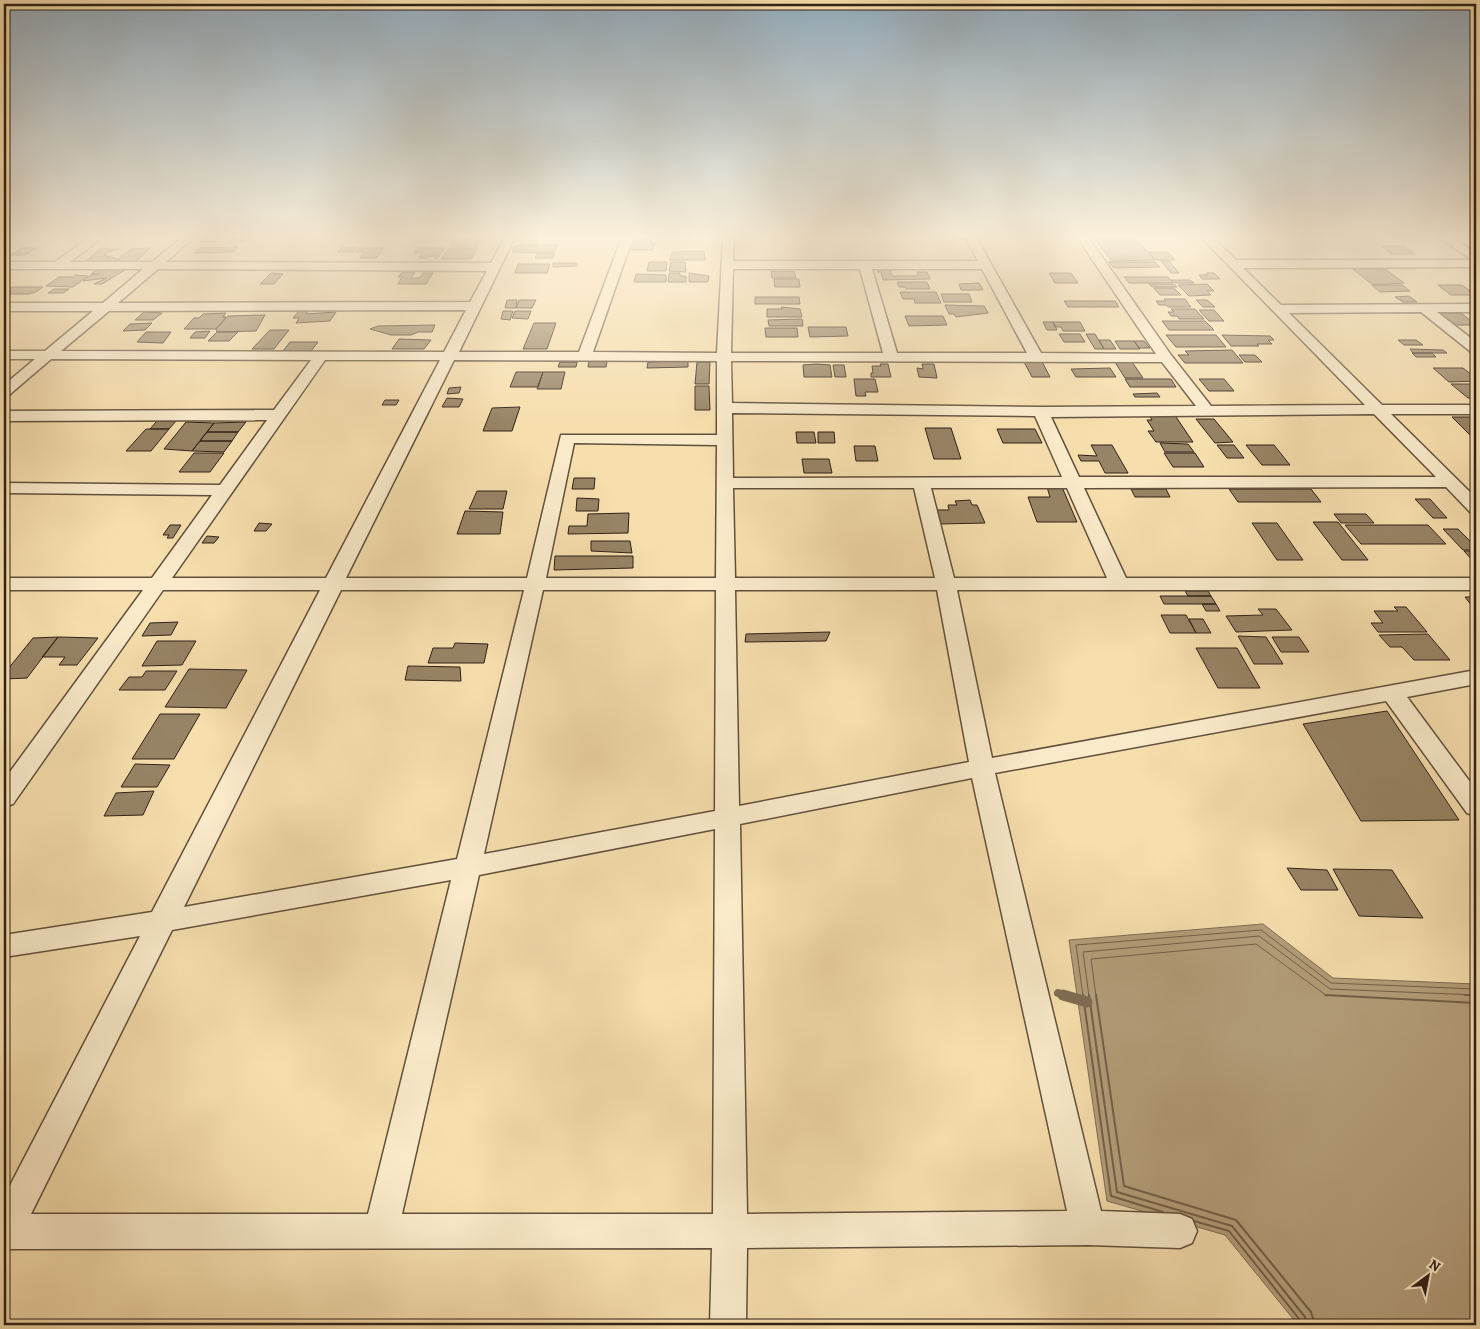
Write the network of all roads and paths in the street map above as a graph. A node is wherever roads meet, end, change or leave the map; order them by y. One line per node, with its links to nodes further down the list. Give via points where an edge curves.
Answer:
1 (114, 299): 11 (street)
2 (479, 299): 9 (street)
3 (605, 299): 20 (street)
4 (726, 299): 21 (street)
5 (875, 299): 22 (street)
6 (1004, 299): 23 (street)
7 (1126, 299): 24 (street)
8 (1268, 299): 13 (street)
9 (475, 306): 11 (street); 19 (street)
10 (4, 307): 11 (street)
11 (105, 307): 17 (street)
12 (1476, 308): 14 (street)
13 (1278, 309): 14 (street); 28 (street)
14 (1425, 309): 15 (street)
15 (1476, 348)
16 (4, 355): 17 (street)
17 (48, 355): 18 (street); 25 (street)
18 (320, 356): 19 (street); 31 (street)
19 (449, 357): 20 (street); 42 (street)
20 (584, 357): 21 (street)
21 (724, 357): 22 (street); 26 (street)
22 (891, 358): 23 (street)
23 (1036, 358): 24 (street)
24 (1166, 358): 29 (street)
25 (4, 392)
26 (724, 408): 30 (street); 33 (street)
27 (1476, 409): 28 (street)
28 (1379, 410): 29 (street); 36 (street)
29 (1207, 411): 30 (street)
30 (1041, 412): 35 (street)
31 (279, 415): 32 (street); 39 (street)
32 (4, 416)
33 (725, 440): 37 (street); 43 (street, via 567,438)
34 (921, 482): 35 (street); 37 (street); 45 (street)
35 (1072, 482): 36 (street); 46 (street)
36 (1450, 482): 40 (street)
37 (725, 483): 44 (street)
38 (4, 488): 39 (street)
39 (224, 490): 41 (street)
40 (1476, 508)
41 (157, 584): 42 (street); 48 (street); 52 (street)
42 (334, 584): 43 (street); 56 (street)
43 (535, 584): 44 (street); 55 (street)
44 (726, 584): 45 (street); 54 (street)
45 (946, 584): 46 (street); 51 (street)
46 (1119, 584): 47 (street)
47 (1476, 584)
48 (5, 585)
49 (1476, 677): 50 (street)
50 (1392, 693): 51 (street); 53 (street)
51 (982, 768): 54 (street); 58 (street)
52 (4, 798)
53 (1476, 807)
54 (727, 818): 55 (street); 61 (street)
55 (467, 868): 56 (street); 60 (street)
56 (161, 923): 57 (street); 59 (street)
57 (4, 946)
58 (1088, 1228): 61 (street); 62 (street)
59 (4, 1231): 60 (street)
60 (381, 1231): 61 (street)
61 (730, 1231): 63 (street)
62 (1180, 1231)
63 (728, 1325)

